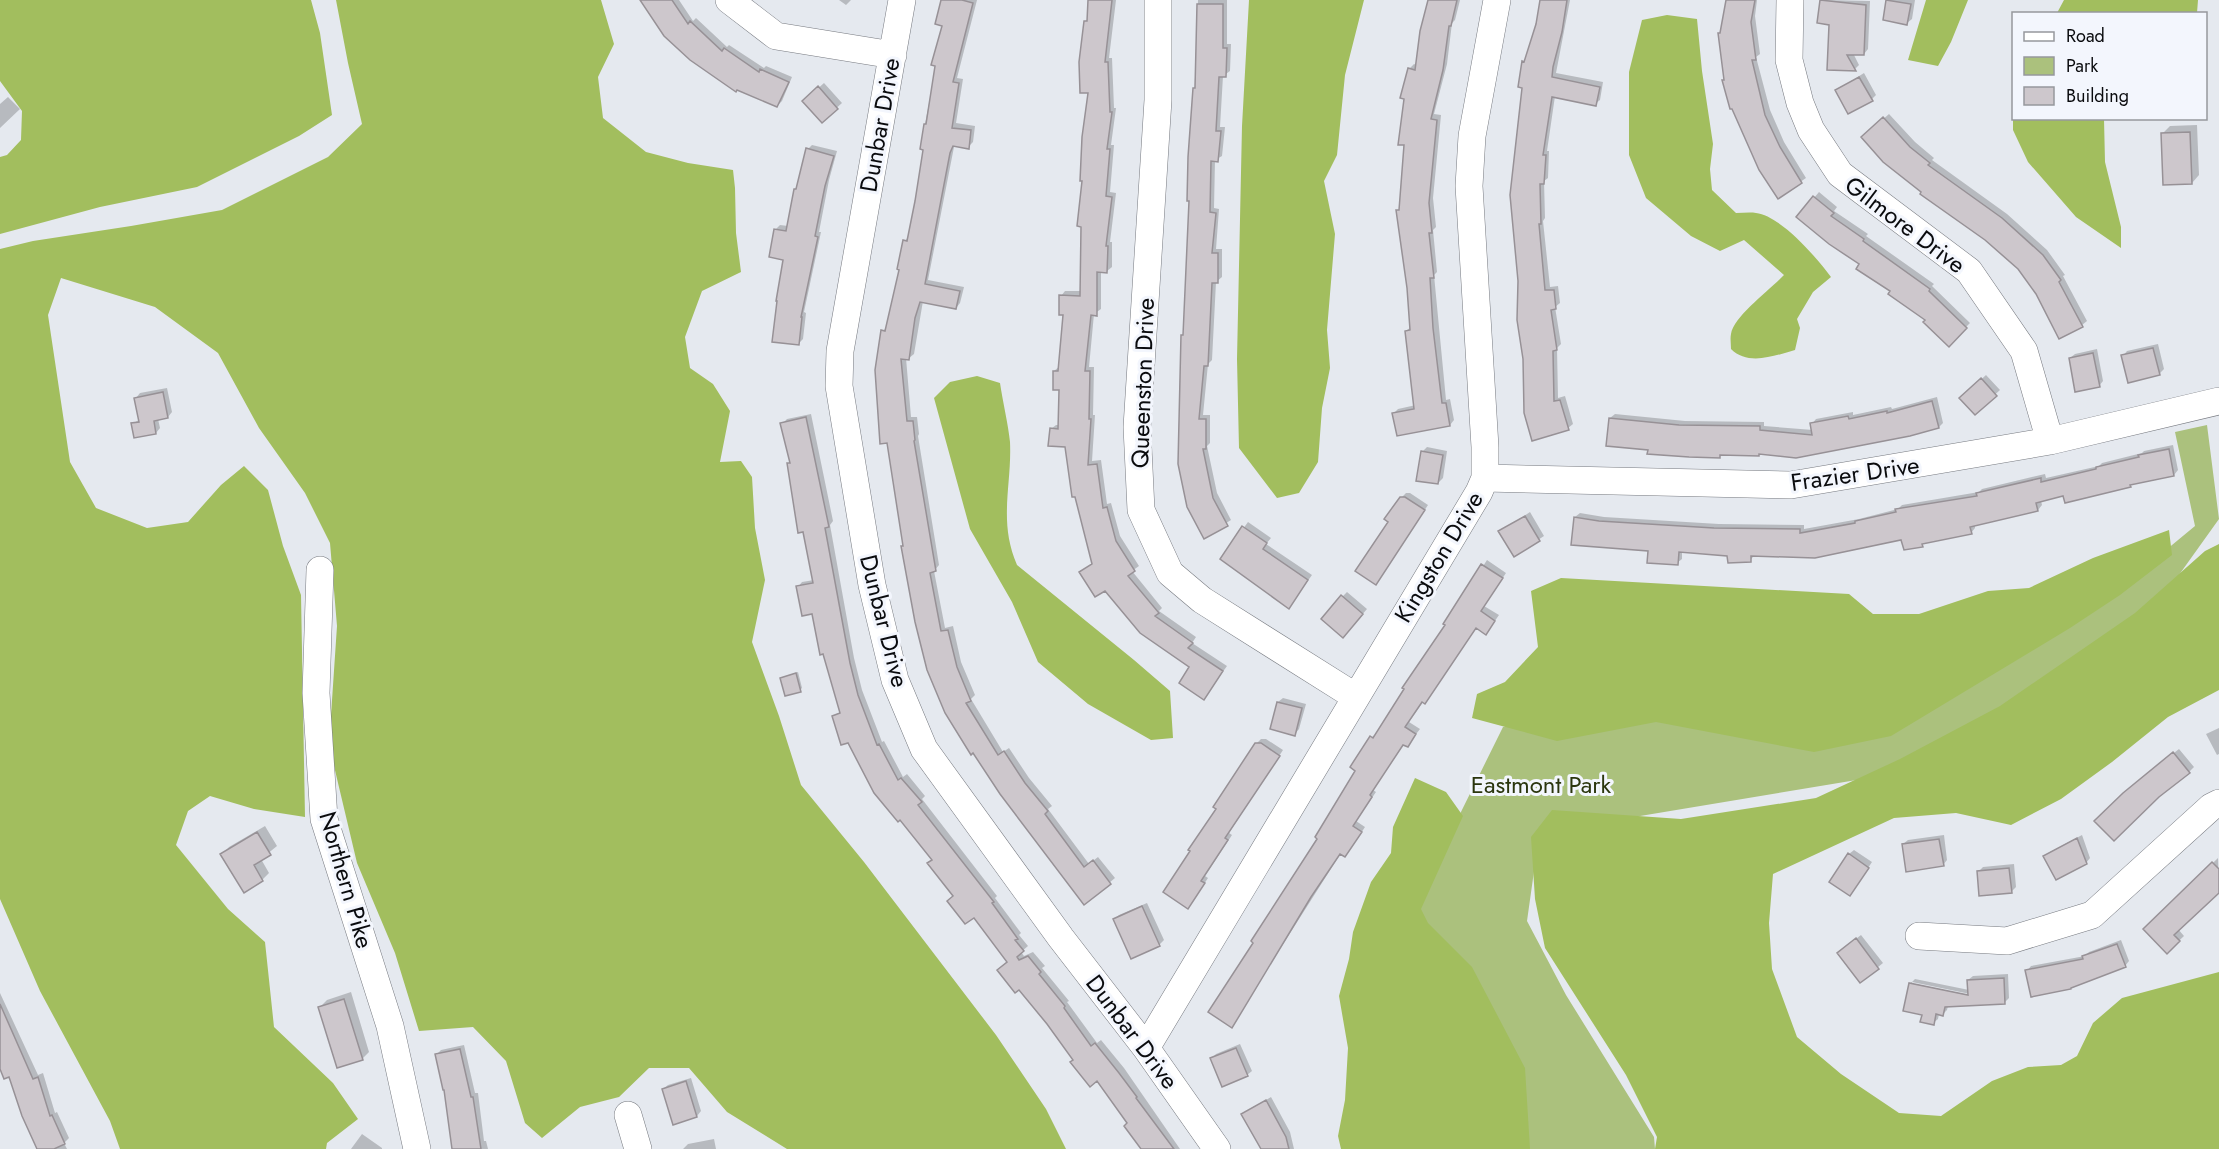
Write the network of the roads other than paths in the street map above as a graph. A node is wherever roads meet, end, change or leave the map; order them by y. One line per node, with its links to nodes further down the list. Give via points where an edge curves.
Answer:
1 (729, 0): 6 (street, via 776,36)
2 (902, 0): 6 (street, Dunbar Drive)
3 (1158, 0): 11 (street, Queenston Drive, via 1158,100 1137,427 1141,510 1170,573 1178,580 1202,600)
4 (1497, 0): 9 (street, Kingston Drive, via 1472,136 1469,186)
5 (1790, 0): 8 (street, Gilmore Drive, via 1789,60 1811,130 1840,174 1969,271 2024,351)
6 (893, 55): 14 (street, Dunbar Drive, via 840,351 839,386 872,585 895,680 924,750 1060,938)
7 (2219, 401): 8 (street, Frazier Drive)
8 (2050, 441): 9 (street, Frazier Drive, via 1791,485)
9 (1485, 478): 11 (street, Kingston Drive)
10 (321, 570): 16 (street, Northern Pike, via 316,693 324,819 390,1026)
11 (1356, 697): 14 (street, Kingston Drive)
12 (2219, 803): 13 (street, via 2091,915 2007,941)
13 (1919, 936)
14 (1146, 1048): 18 (street, Dunbar Drive)
15 (628, 1115): 17 (street)
16 (417, 1149)
17 (638, 1149)
18 (1217, 1149)

